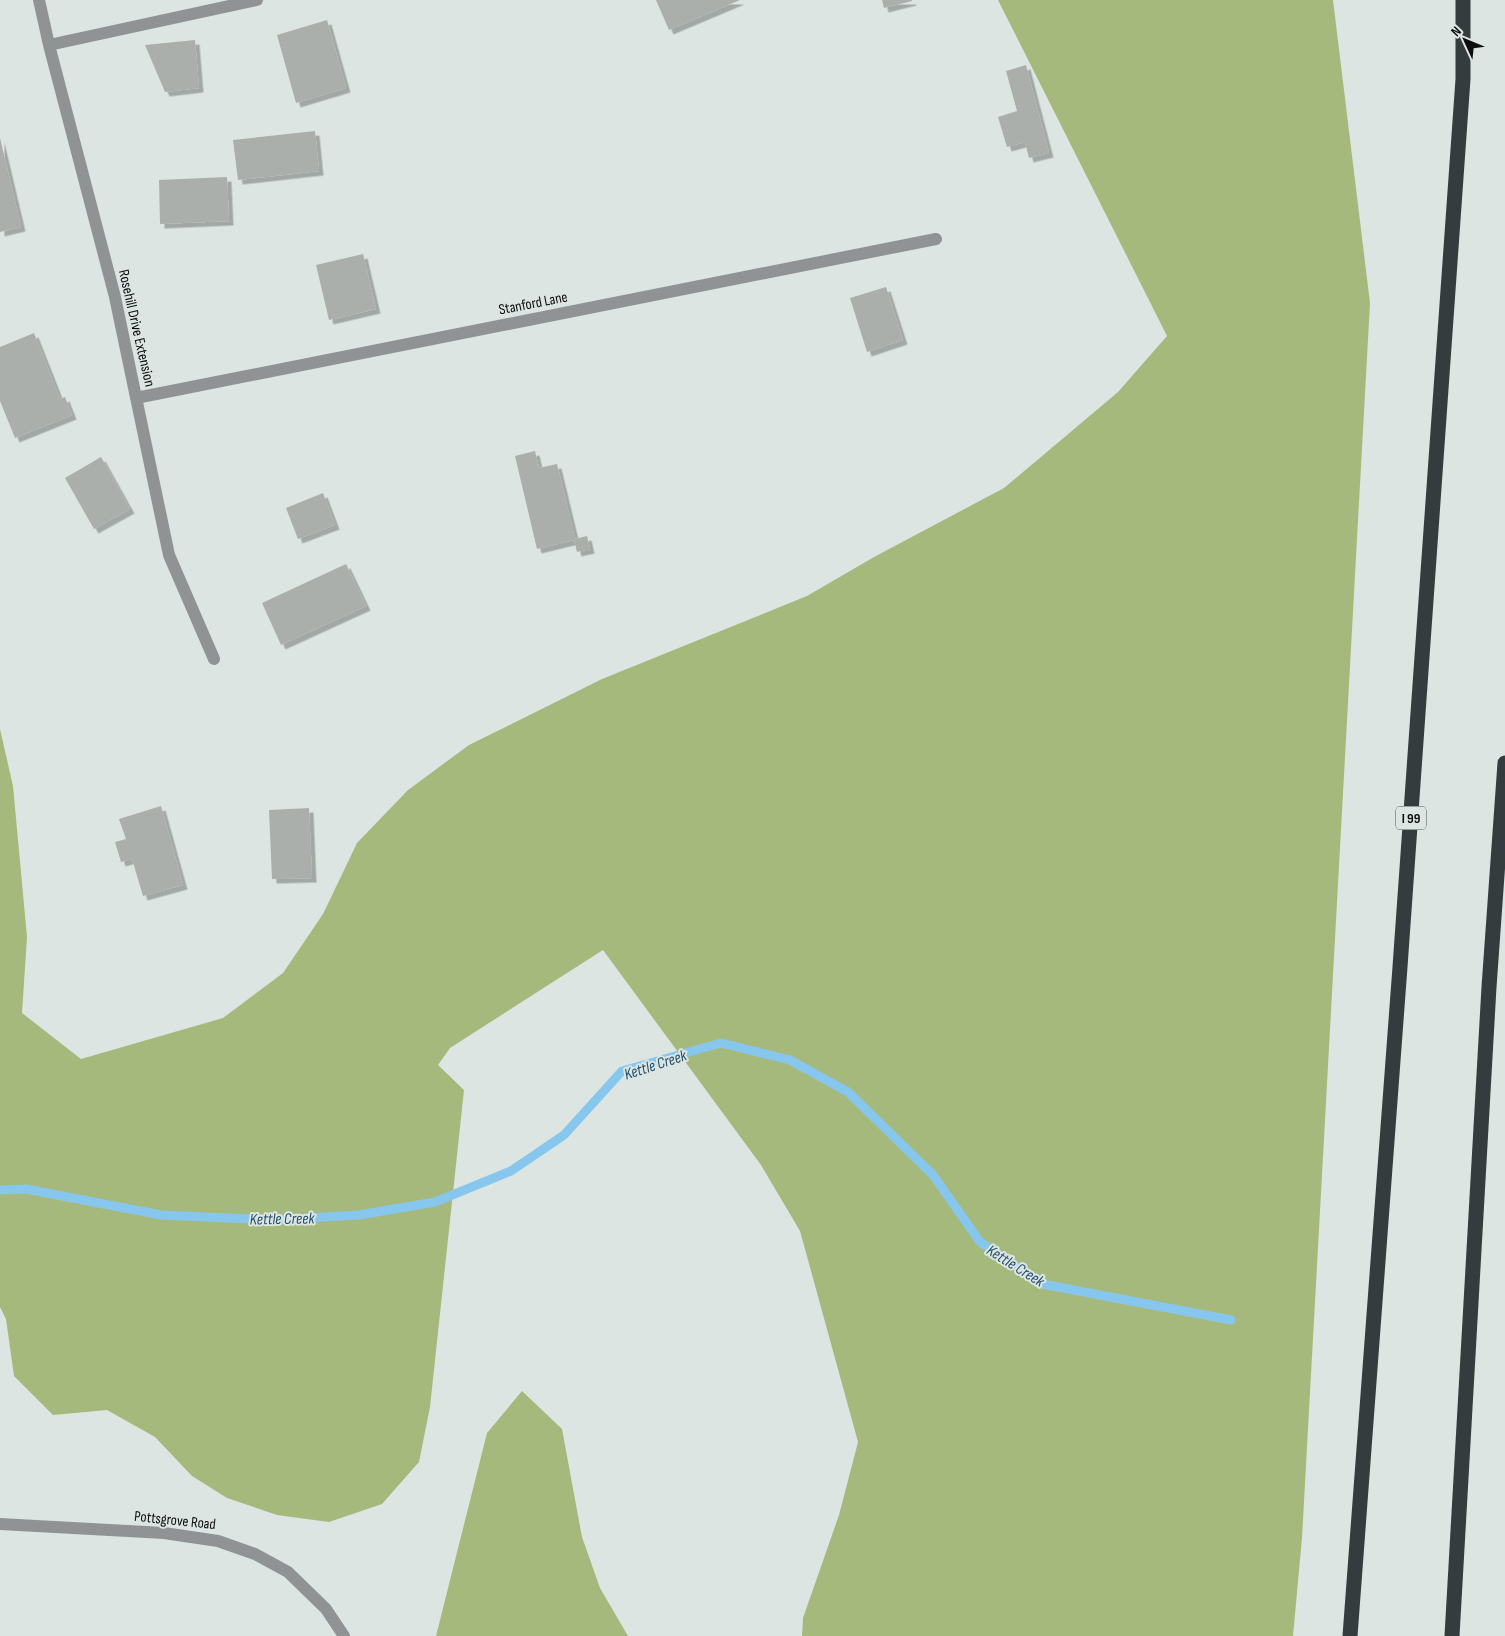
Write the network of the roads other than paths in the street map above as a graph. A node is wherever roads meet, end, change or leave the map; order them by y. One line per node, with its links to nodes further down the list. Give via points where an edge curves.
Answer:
1 (39, 0): 4 (street, Rosehill Drive Extension)
2 (257, 0): 4 (street)
3 (1463, 0): 11 (highway, I 99, via 1462,89)
4 (49, 45): 6 (street, Rosehill Drive Extension, via 115,298)
5 (936, 239): 6 (street, Stanford Lane)
6 (136, 398): 7 (street, Rosehill Drive Extension, via 169,555)
7 (214, 659)
8 (1505, 763): 12 (highway)
9 (0, 1524): 10 (street, Pottsgrove Road, via 164,1533 218,1541 256,1554 288,1572 326,1609)
10 (344, 1636)
11 (1350, 1636)
12 (1452, 1636)

